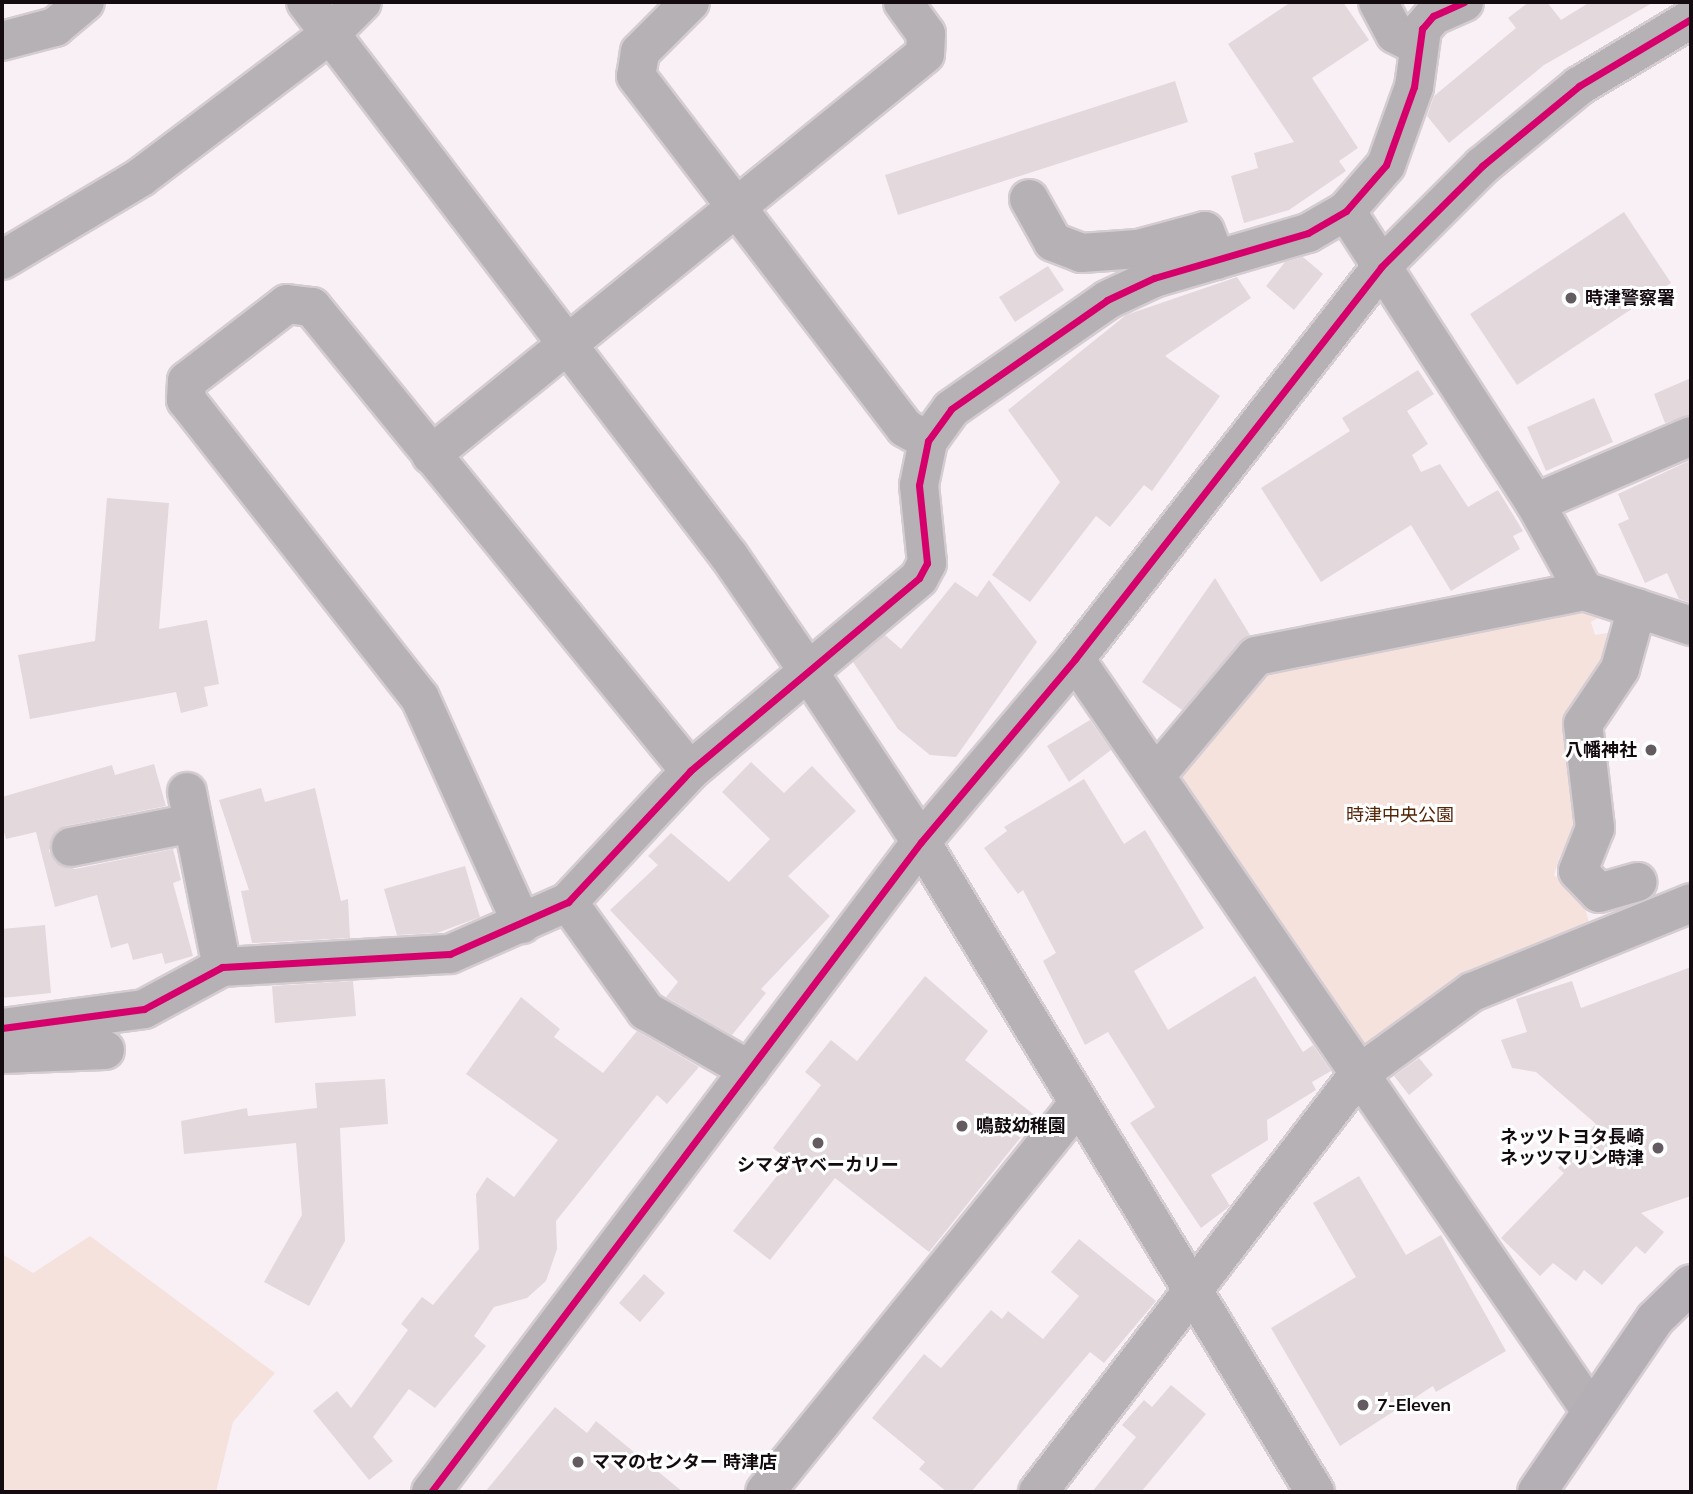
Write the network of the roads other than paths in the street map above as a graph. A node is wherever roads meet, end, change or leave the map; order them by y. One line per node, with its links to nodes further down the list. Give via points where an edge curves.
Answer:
1 (85, 2): 10 (street, via 55,27)
2 (306, 2): 9 (street)
3 (362, 2): 9 (street)
4 (690, 2): 13 (street, via 640,52 636,76)
5 (903, 2): 13 (street, via 926,34 925,54)
6 (1378, 2): 11 (street, via 1395,34)
7 (1464, 2): 11 (street, via 1433,16)
8 (1691, 19): 17 (street, via 1579,86 1482,166)
9 (330, 34): 15 (street, via 141,177); 18 (street)
10 (2, 41)
11 (1417, 45): 14 (street, via 1413,87 1386,165)
12 (1029, 199): 16 (street, via 1054,242 1081,253 1138,249 1205,231)
13 (734, 205): 18 (street); 20 (street, via 905,428)
14 (1346, 211): 16 (street, via 1308,233); 17 (street)
15 (2, 260)
16 (1216, 260): 20 (street, via 1154,278 1072,320 951,409)
17 (1381, 267): 22 (street); 26 (street)
18 (565, 348): 21 (street); 27 (street, via 729,556)
19 (1691, 436): 22 (street)
20 (928, 441): 27 (street, via 919,485 927,563 919,578)
21 (431, 455): 28 (street); 35 (street, via 312,307 286,304 187,381 186,400 420,698)
22 (1535, 503): 23 (street)
23 (1584, 592): 24 (street); 29 (street, via 1256,656)
24 (1637, 608): 25 (street); 32 (street, via 1619,669 1583,724 1595,828 1578,871 1599,893)
25 (1691, 626)
26 (1075, 659): 29 (street); 30 (street)
27 (810, 674): 28 (street); 30 (street)
28 (690, 771): 33 (street)
29 (1156, 775): 41 (street)
30 (921, 842): 40 (street); 42 (street)
31 (71, 847): 36 (street, via 190,807)
32 (1637, 882)
33 (568, 902): 35 (street); 40 (street, via 646,1011)
34 (1691, 903): 41 (street, via 1472,992)
35 (522, 924): 36 (street, via 450,954)
36 (222, 967): 37 (street, via 144,1009)
37 (2, 1028)
38 (105, 1050): 39 (street)
39 (2, 1054)
40 (749, 1070): 46 (street)
41 (1358, 1074): 44 (street); 45 (street)
42 (1078, 1104): 44 (street); 47 (street)
43 (1691, 1284): 45 (highway, via 1655,1319)
44 (1194, 1291): 48 (street); 49 (street)
45 (1591, 1411): 50 (highway)
46 (431, 1492)
47 (765, 1492)
48 (1038, 1492)
49 (1315, 1492)
50 (1537, 1492)

